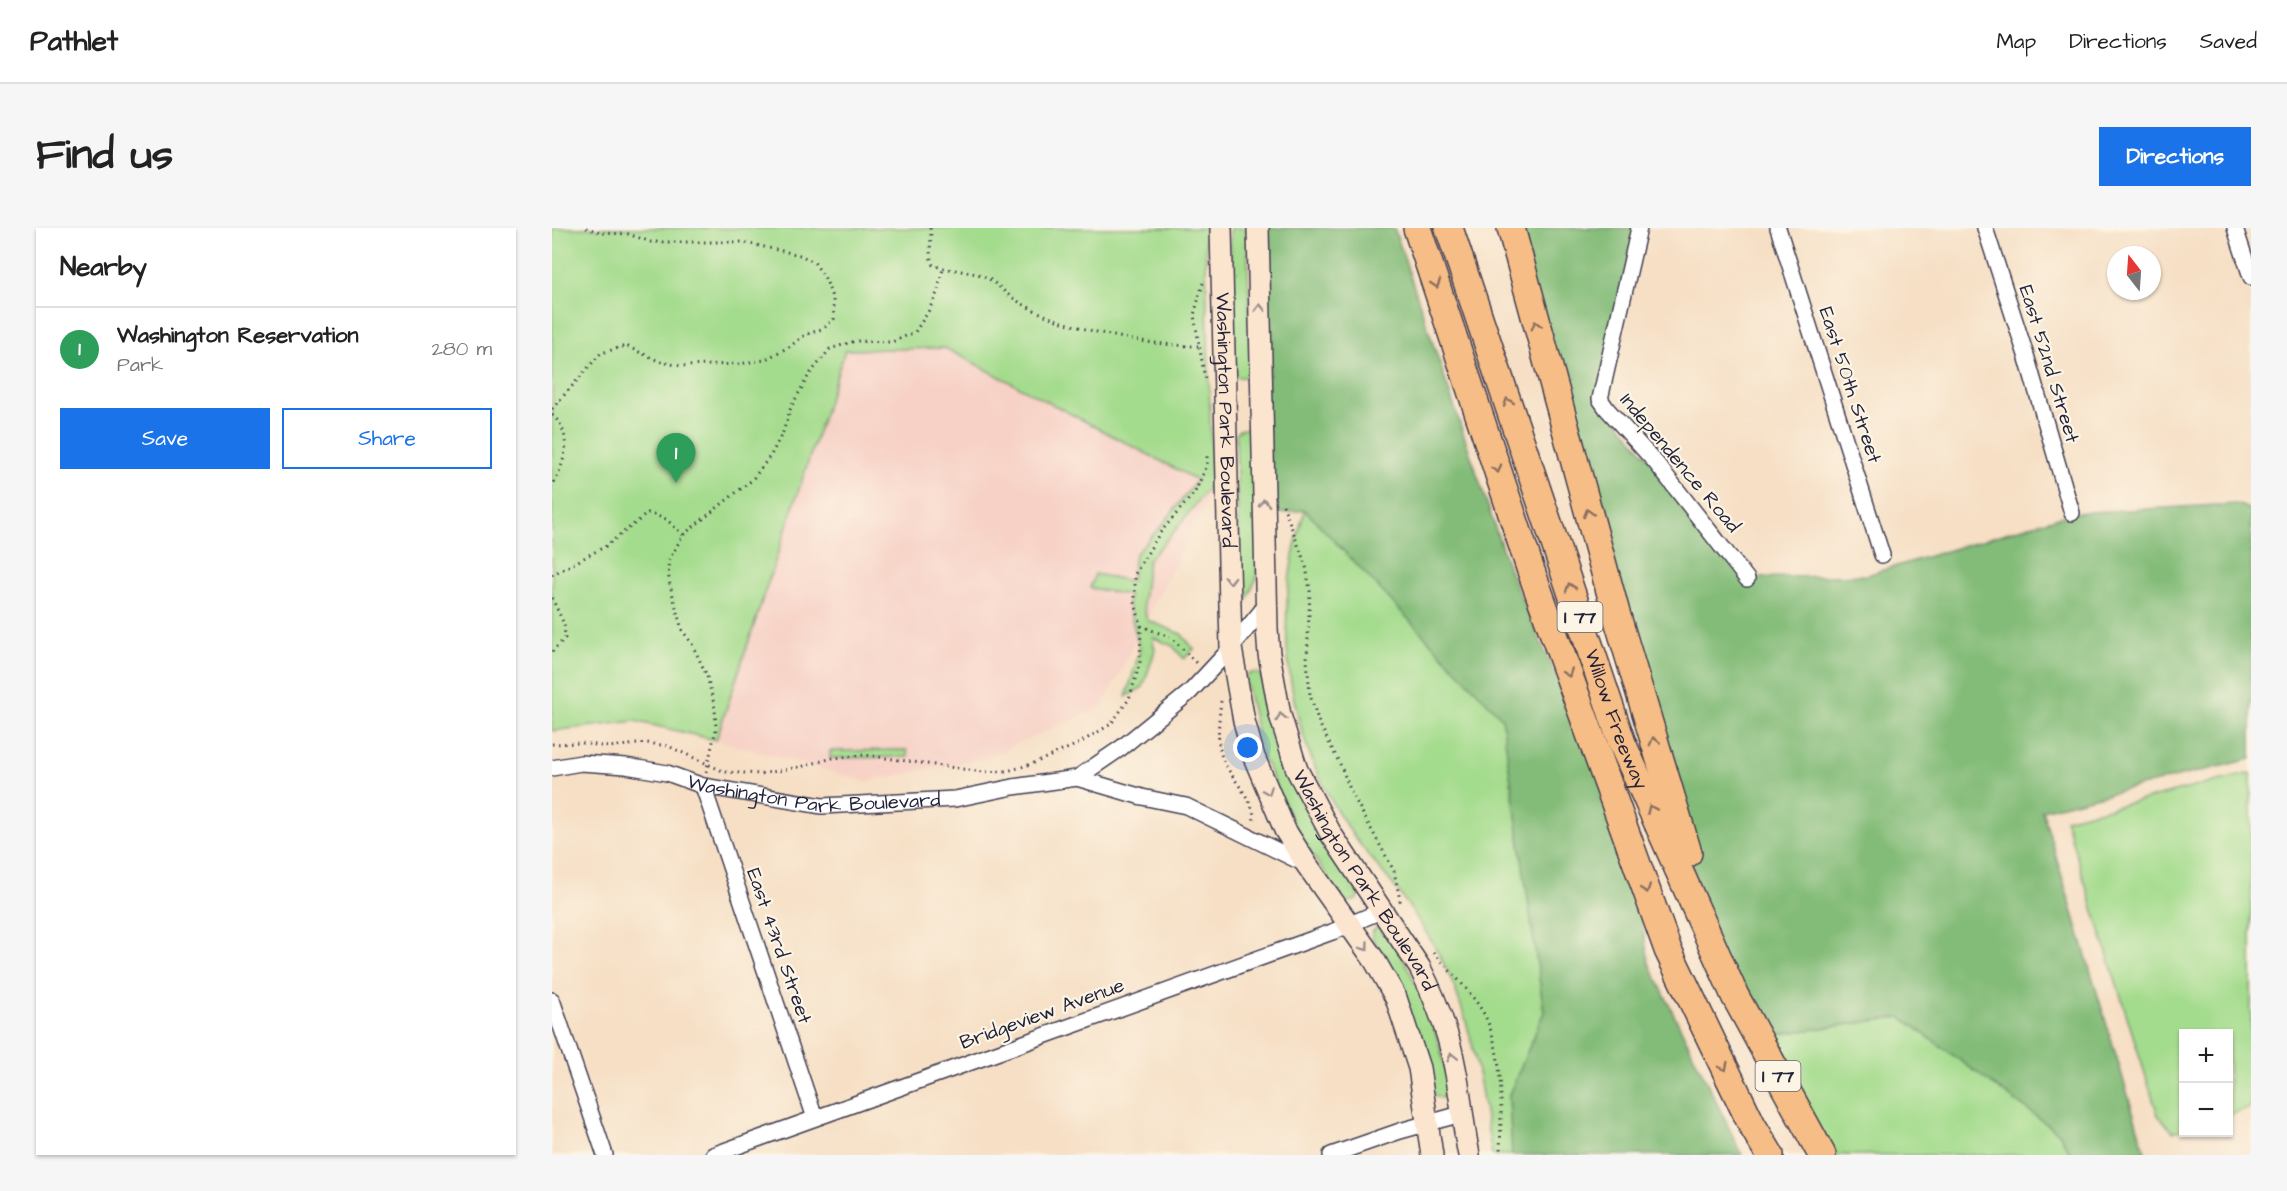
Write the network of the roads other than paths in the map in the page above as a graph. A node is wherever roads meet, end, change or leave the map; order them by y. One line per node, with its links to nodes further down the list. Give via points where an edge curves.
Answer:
1 (1221, 228): 15 (street, Washington Park Boulevard, one-way to 15)
2 (1258, 228): 14 (street, Washington Park Boulevard, one-way to 2)
3 (1418, 228): 27 (highway, Willow Freeway / I 77, one-way to 27, via 1530,568 1668,950)
4 (1449, 228): 22 (highway, Willow Freeway / I 77, one-way to 4, via 1622,743)
5 (1511, 228): 22 (highway, one-way to 5, via 1678,824 1616,613)
6 (1639, 228): 13 (street, Independence Road, via 1599,399 1656,462)
7 (1778, 228): 12 (street, East 50th Street)
8 (1985, 228): 11 (street, East 52nd Street)
9 (2235, 228): 10 (street)
10 (2251, 277)
11 (2072, 513)
12 (1882, 555)
13 (1747, 579)
14 (1267, 604): 15 (street, Washington Park Boulevard); 20 (street, Washington Park Boulevard, one-way to 14, via 1331,834 1297,770 1280,716 1269,654)
15 (1231, 648): 17 (street, Washington Park Boulevard, via 1190,692); 19 (street, Washington Park Boulevard, one-way to 19, via 1254,757 1285,830)
16 (552, 768): 18 (street, Washington Park Boulevard, via 581,764 626,766 667,773)
17 (1077, 778): 18 (street, Washington Park Boulevard, via 955,800 822,806); 19 (street, Washington Park Boulevard, via 1186,806)
18 (703, 786): 25 (street, East 43rd Street)
19 (1307, 865): 21 (street, Washington Park Boulevard)
20 (1392, 908): 21 (street, Bridgeview Avenue); 24 (street, Washington Park Boulevard, one-way to 20, via 1455,1068 1439,1011)
21 (1350, 926): 25 (street, Bridgeview Avenue); 26 (street, Washington Park Boulevard, one-way to 26, via 1375,961 1403,1015 1419,1068)
22 (1735, 996): 35 (highway, Willow Freeway / I 77)
23 (552, 1000): 28 (street)
24 (1461, 1114): 26 (street); 32 (street, Washington Park Boulevard)
25 (816, 1118): 29 (street, Bridgeview Avenue)
26 (1426, 1123): 30 (street); 31 (street, Washington Park Boulevard)
27 (1753, 1127): 33 (highway); 34 (highway, Willow Freeway / I 77)
28 (605, 1155)
29 (713, 1155)
30 (1331, 1155)
31 (1432, 1155)
32 (1469, 1155)
33 (1765, 1155)
34 (1770, 1155)
35 (1822, 1155)

